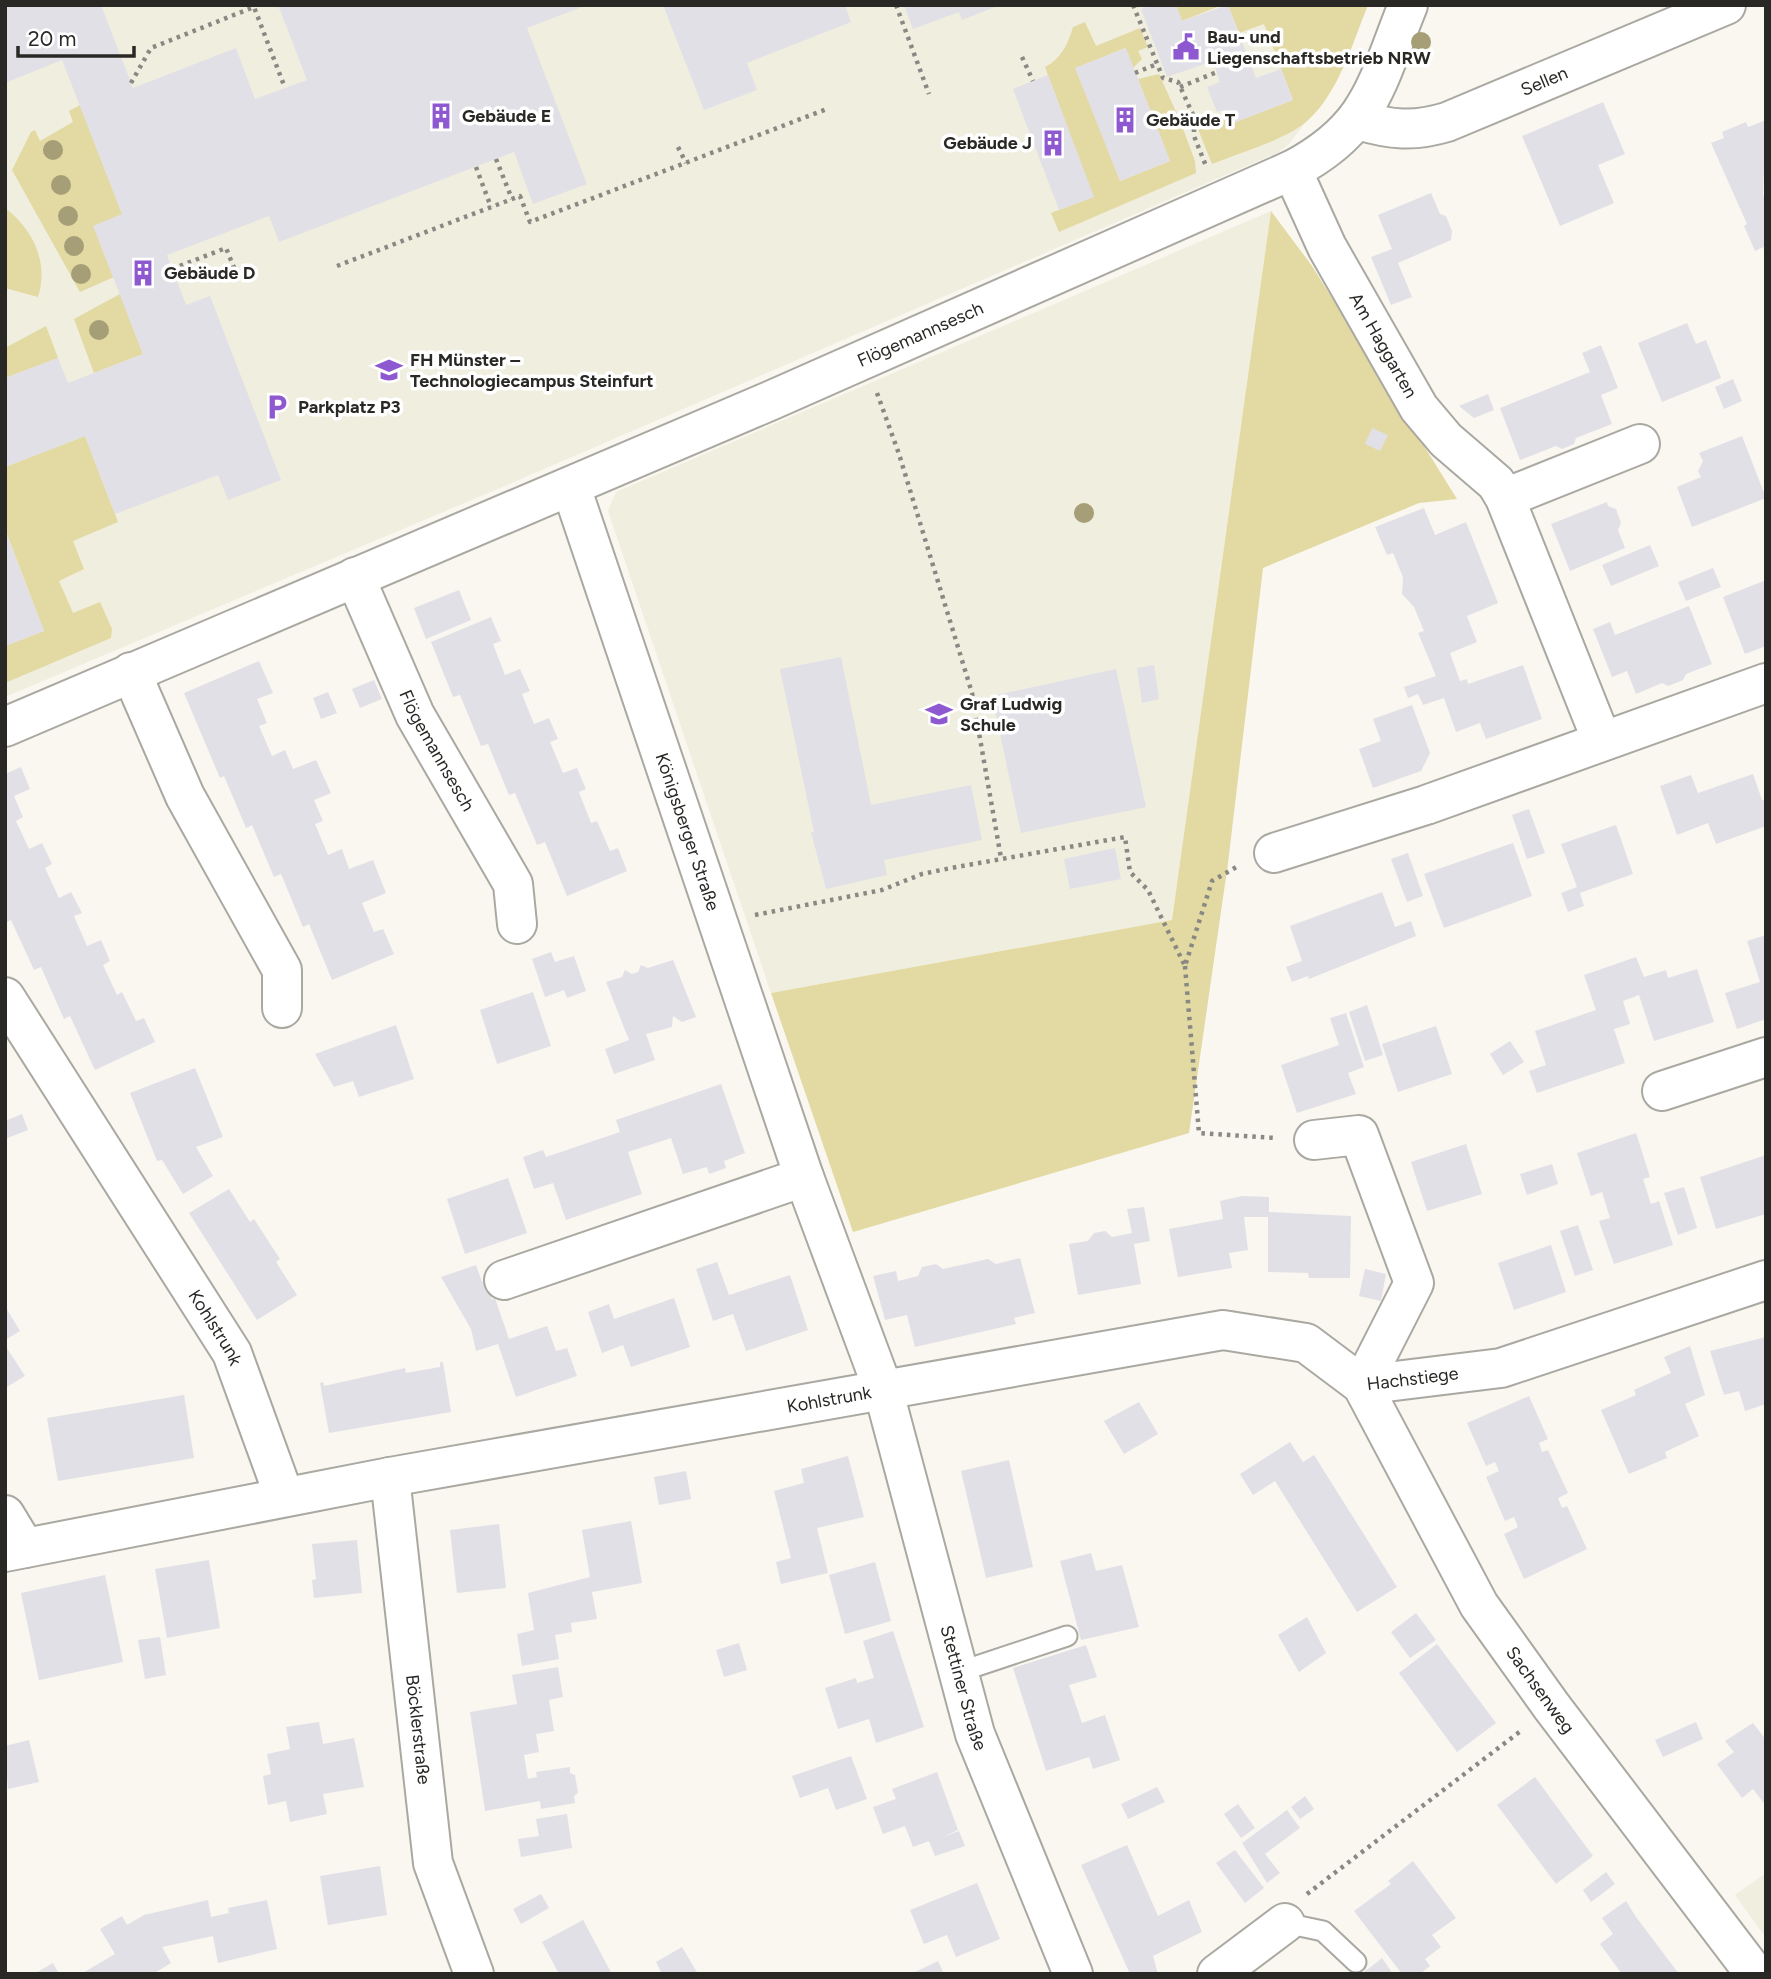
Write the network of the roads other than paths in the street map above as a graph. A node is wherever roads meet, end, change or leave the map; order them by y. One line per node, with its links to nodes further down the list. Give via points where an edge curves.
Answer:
1 (1408, 5): 3 (street, Flögemannsesch)
2 (1726, 5): 3 (street, Sellen, via 1423,130 1402,131)
3 (1359, 120): 4 (street, Flögemannsesch, via 1335,145)
4 (1292, 170): 6 (street, Flögemannsesch); 7 (street, Am Haggarten, via 1327,247 1419,408 1446,440 1496,483)
5 (1640, 444): 7 (street)
6 (570, 486): 8 (street, Flögemannsesch); 20 (street, Königsberger Straße)
7 (1505, 498): 12 (street, Am Haggarten)
8 (355, 577): 9 (street, Flögemannsesch); 14 (street, Flögemannsesch, via 415,715 513,884)
9 (131, 672): 11 (street, Flögemannsesch); 16 (street, via 185,796 282,970)
10 (1766, 683): 12 (street)
11 (5, 727)
12 (1602, 741): 13 (street, via 1426,806)
13 (1274, 853)
14 (517, 924)
15 (5, 997): 26 (street, Kohlstrunk, via 232,1353)
16 (282, 1008)
17 (1766, 1057): 18 (street)
18 (1662, 1091)
19 (1314, 1140): 23 (street, Hachstiege, via 1359,1135 1415,1283)
20 (804, 1177): 21 (street); 24 (street, Königsberger Straße)
21 (504, 1280)
22 (1766, 1280): 23 (street, Hachstiege, via 1501,1368)
23 (1362, 1385): 24 (street, Kohlstrunk, via 1306,1343 1223,1330); 36 (street, Sachsenweg, via 1479,1605)
24 (883, 1389): 25 (street, Kohlstrunk); 30 (street, Stettiner Straße)
25 (390, 1477): 26 (street, Kohlstrunk); 33 (street, Böcklerstraße, via 433,1863)
26 (284, 1496): 28 (street, Kohlstrunk)
27 (5, 1515): 28 (street)
28 (15, 1550)
29 (1067, 1636): 30 (lane)
30 (959, 1672): 34 (street, Stettiner Straße, via 975,1734)
31 (1285, 1923): 32 (lane, via 1323,1931); 35 (street)
32 (1356, 1962)
33 (463, 1972)
34 (1073, 1974)
35 (1217, 1974)
36 (1755, 1974)

